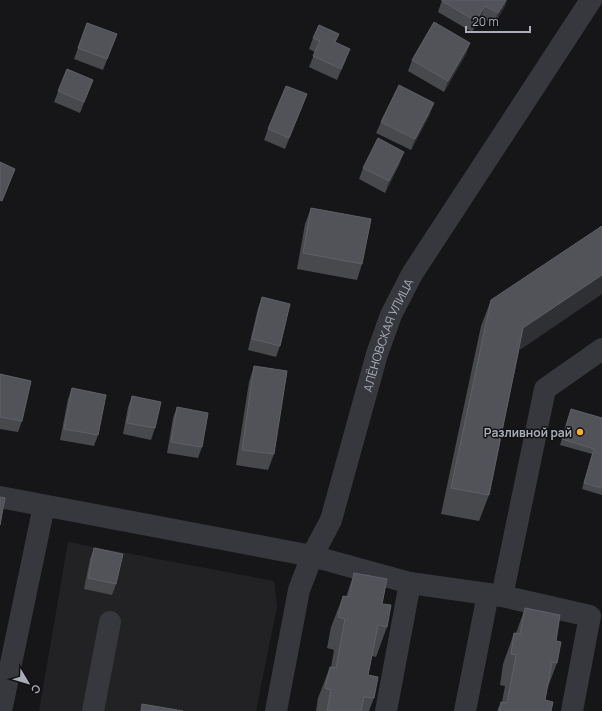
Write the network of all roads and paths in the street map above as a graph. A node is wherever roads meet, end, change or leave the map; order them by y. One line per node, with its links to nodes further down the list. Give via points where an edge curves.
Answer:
1 (590, 0): 7 (street, АЛЁНОВСКАЯ УЛИЦА, via 412,274 376,354 331,520)
2 (596, 0): 3 (street)
3 (602, 1)
4 (602, 349): 9 (street, via 545,389)
5 (0, 497): 6 (street)
6 (44, 506): 7 (street); 12 (street)
7 (312, 556): 8 (street); 14 (street, АЛЁНОВСКАЯ УЛИЦА, via 299,590)
8 (410, 583): 9 (street); 15 (street)
9 (495, 595): 10 (street); 16 (street)
10 (596, 617): 17 (street)
11 (110, 622): 13 (street)
12 (1, 711)
13 (93, 711)
14 (276, 711)
15 (386, 711)
16 (465, 711)
17 (572, 711)

